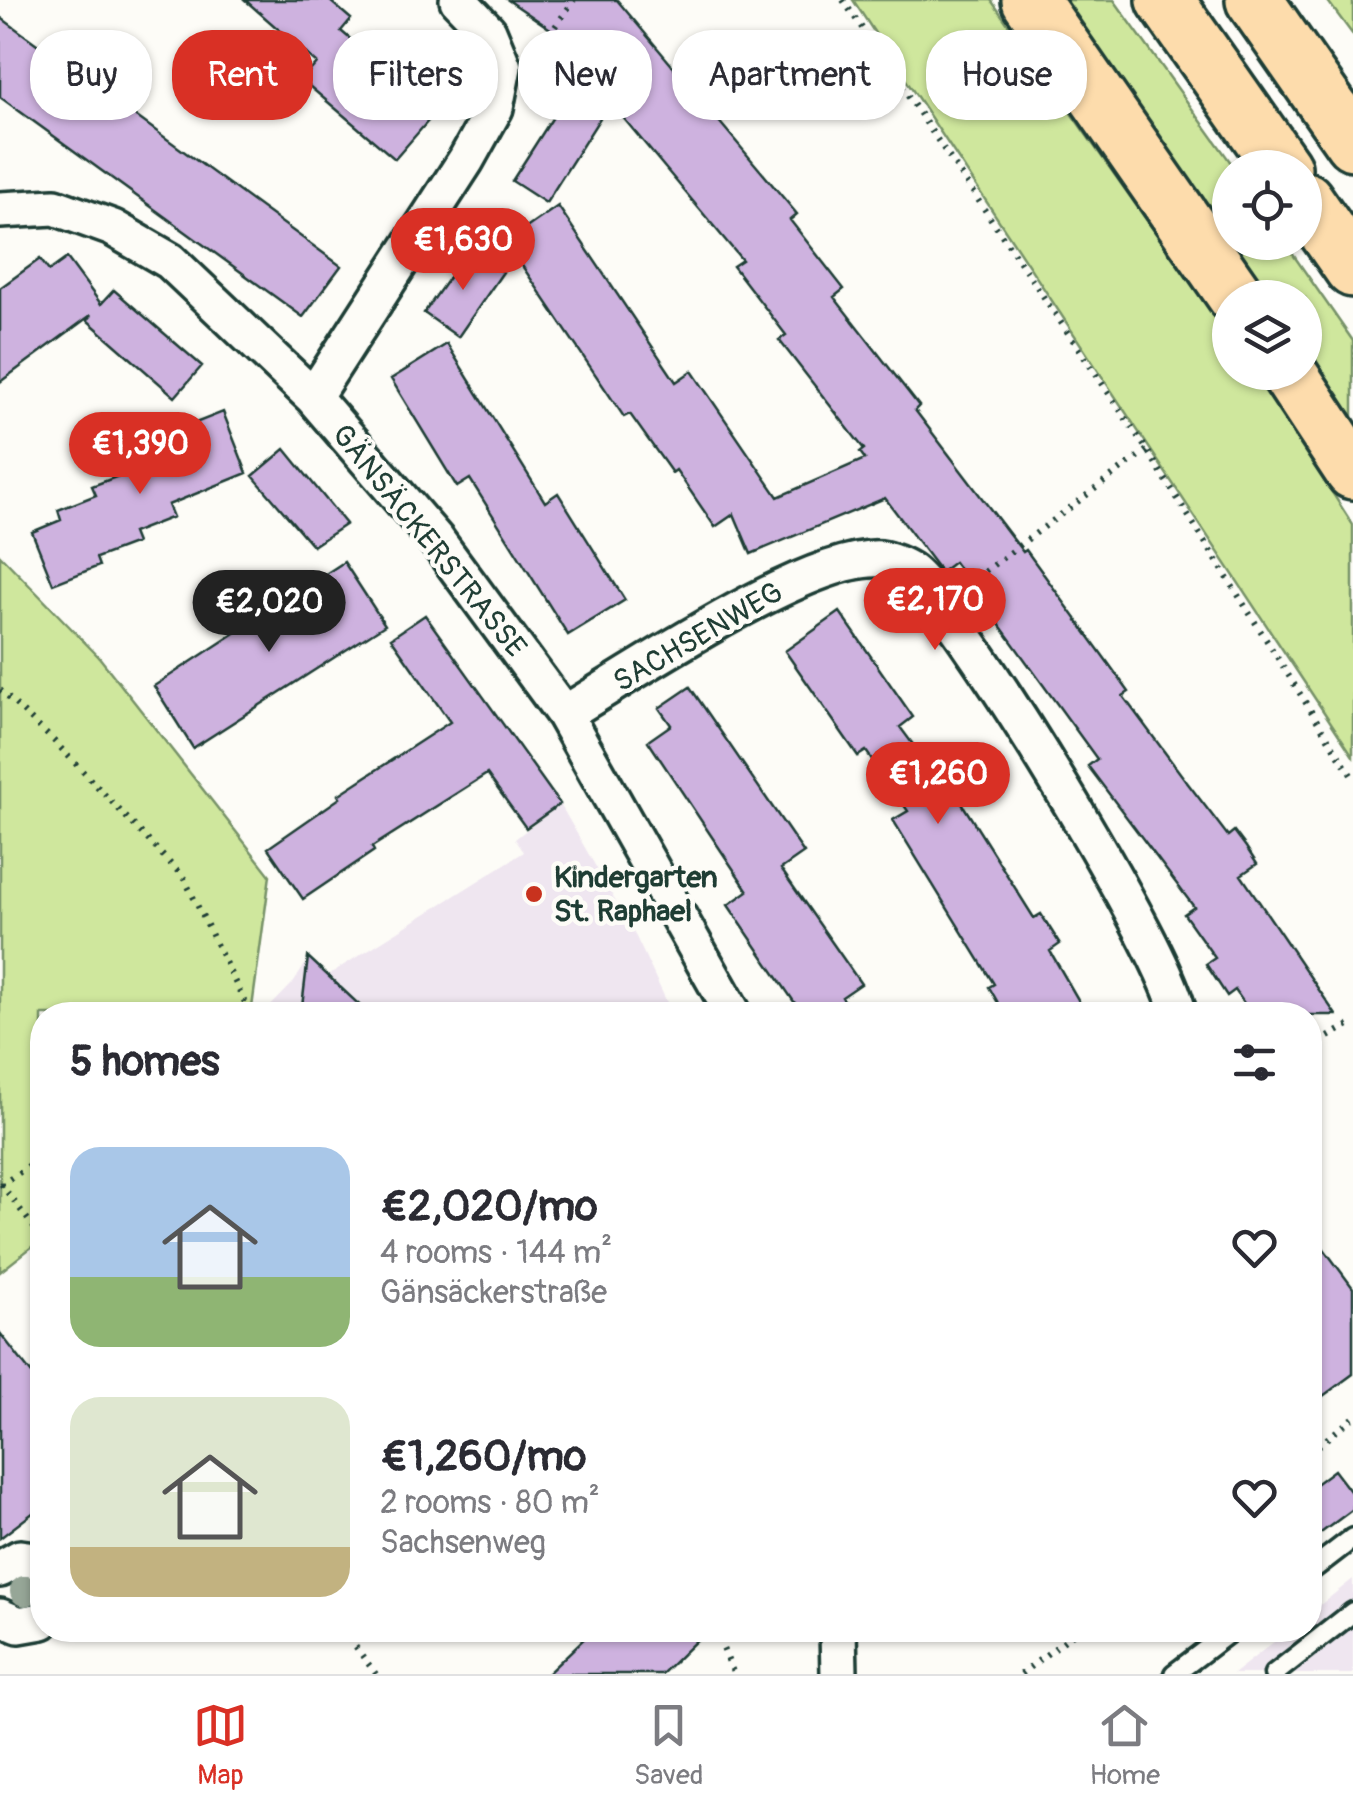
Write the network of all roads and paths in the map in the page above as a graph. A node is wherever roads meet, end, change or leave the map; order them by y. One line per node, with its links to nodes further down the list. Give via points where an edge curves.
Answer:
1 (458, 0): 15 (street, via 488,30 504,67 495,108)
2 (574, 0): 7 (path)
3 (843, 0): 16 (path)
4 (1030, 0): 13 (highway)
5 (1165, 0): 9 (highway)
6 (1254, 0): 8 (highway)
7 (553, 30)
8 (1353, 142)
9 (1270, 150)
10 (0, 210): 15 (street, GÄNSÄCKERSTRASSE, via 55,207 113,228 170,261)
11 (1322, 224): 12 (highway)
12 (1353, 269)
13 (1224, 280)
14 (1300, 390): 17 (highway)
15 (313, 397): 20 (street, GÄNSÄCKERSTRASSE, via 437,541)
16 (1148, 450): 18 (path); 21 (path)
17 (1353, 471)
18 (941, 604): 20 (street, SACHSENWEG, via 910,570 882,559 848,562 751,604); 24 (street, SACHSENWEG, via 1063,788)
19 (0, 690): 22 (path, via 184,878)
20 (564, 714): 23 (street, GÄNSÄCKERSTRASSE)
21 (1353, 778)
22 (245, 1002)
23 (727, 1002)
24 (1178, 1002)
25 (1353, 1023): 26 (path)
26 (1322, 1040)
27 (30, 1166): 28 (path)
28 (1, 1185): 29 (path)
29 (30, 1222)
30 (1353, 1418): 31 (path)
31 (1322, 1443)
32 (1353, 1538): 34 (lane)
33 (30, 1559): 35 (street)
34 (1322, 1562)
35 (0, 1569)
36 (1353, 1612): 39 (lane)
37 (0, 1617): 38 (street)
38 (30, 1623)
39 (1322, 1636)
40 (351, 1642): 46 (path)
41 (720, 1642): 47 (path)
42 (838, 1642): 48 (street)
43 (1062, 1642): 49 (path)
44 (1216, 1642): 50 (lane)
45 (1315, 1642): 51 (lane)
46 (376, 1674)
47 (734, 1674)
48 (839, 1674)
49 (1020, 1674)
50 (1174, 1674)
51 (1274, 1674)

